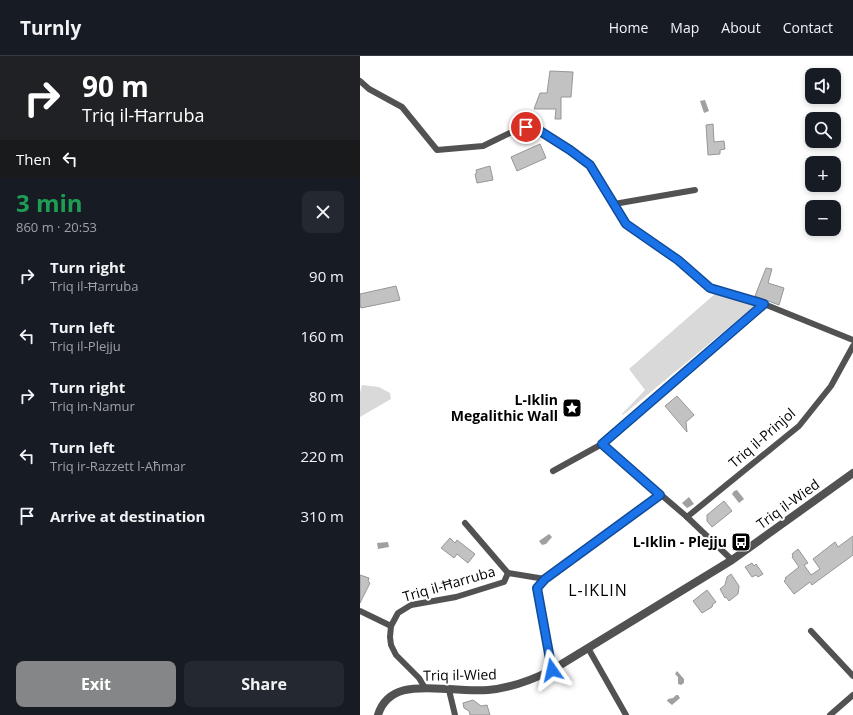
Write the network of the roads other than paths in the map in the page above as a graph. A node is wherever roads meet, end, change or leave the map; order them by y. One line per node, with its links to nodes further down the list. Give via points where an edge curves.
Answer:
1 (360, 81): 3 (street, via 369,89 402,107 437,150 483,146 516,130 533,127 590,165)
2 (695, 190): 3 (street)
3 (614, 204): 4 (street, via 626,224 678,260 710,288)
4 (764, 304): 5 (street); 7 (street)
5 (853, 340)
6 (853, 346): 11 (street, Triq il-Prinjol, via 831,386 799,426)
7 (602, 444): 8 (street); 10 (street)
8 (553, 471)
9 (853, 473): 13 (street, Triq il-Wied)
10 (660, 495): 11 (street); 15 (street)
11 (687, 518): 13 (street)
12 (465, 523): 14 (street)
13 (732, 560): 19 (street, Triq il-Wied)
14 (508, 573): 15 (street, Triq il-Ħarruba); 17 (street, Triq il-Ħarruba, via 504,582 456,597 411,605 398,613)
15 (545, 579): 20 (street, via 537,588)
16 (360, 611): 17 (street)
17 (391, 626): 22 (street, via 391,645 396,655 419,678)
18 (811, 631): 21 (street)
19 (588, 648): 20 (street, Triq il-Wied); 27 (street)
20 (552, 670): 23 (street, Triq il-Wied, via 526,682 506,687 488,690)
21 (853, 676)
22 (425, 688): 23 (street, Triq il-Wied); 25 (street, Triq il-Wied, via 404,690 387,698)
23 (449, 690): 26 (street)
24 (853, 695): 28 (street)
25 (378, 715)
26 (455, 715)
27 (626, 715)
28 (830, 715)

